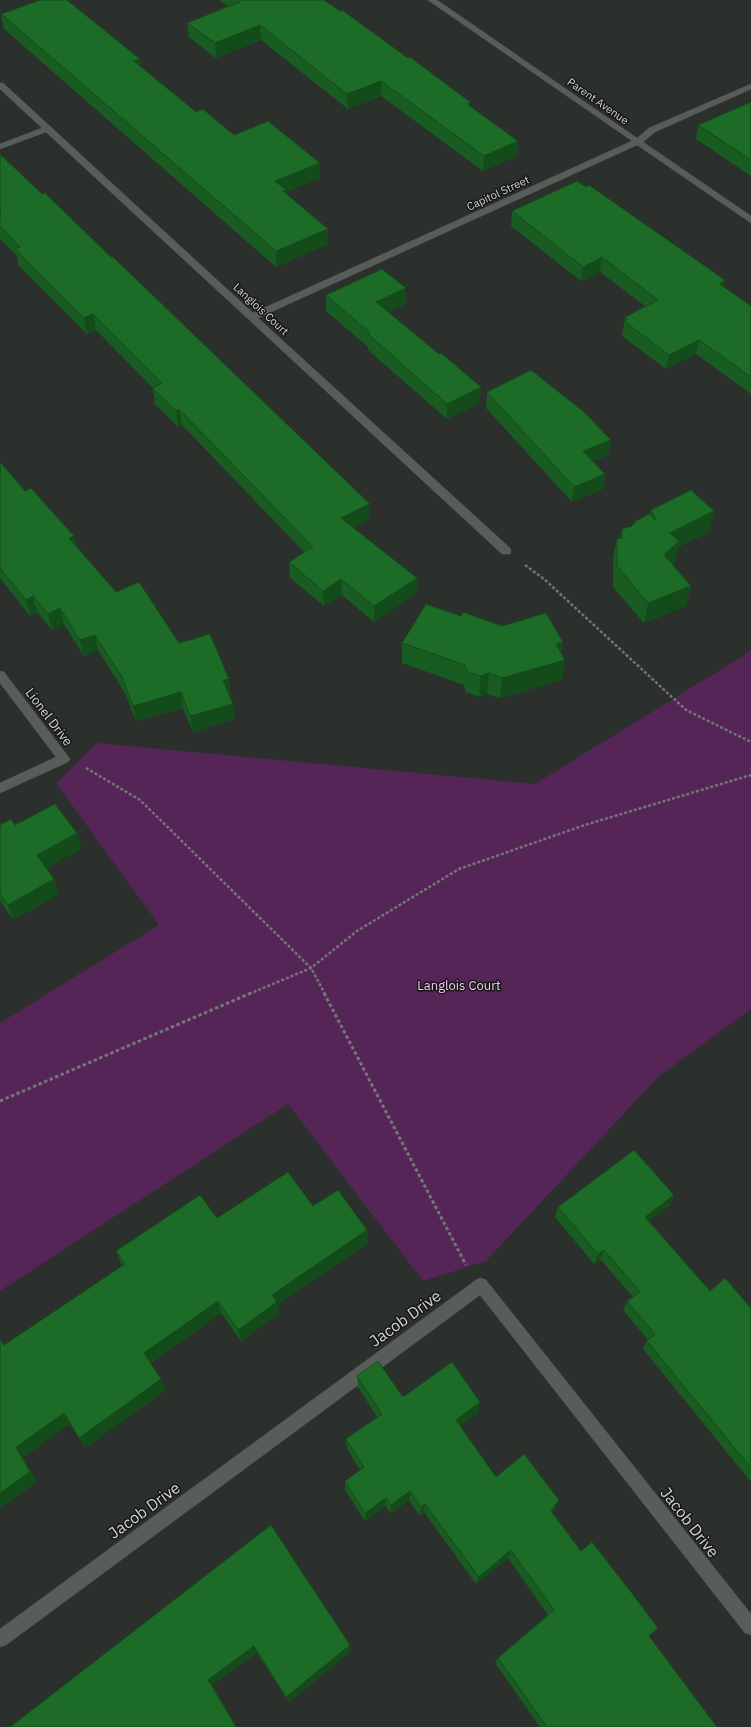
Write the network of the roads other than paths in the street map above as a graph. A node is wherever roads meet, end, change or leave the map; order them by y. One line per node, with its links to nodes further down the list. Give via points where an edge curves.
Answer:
1 (432, 0): 5 (street, Parent Avenue)
2 (0, 85): 4 (street, Langlois Court)
3 (751, 86): 5 (street, Capitol Street, via 652,130)
4 (47, 129): 6 (street); 8 (street, Langlois Court)
5 (637, 142): 7 (street, Parent Avenue); 8 (street, Capitol Street)
6 (0, 147)
7 (751, 220)
8 (252, 317): 9 (street, Langlois Court)
9 (506, 551)
10 (0, 675): 11 (street, Lionel Drive, via 64,759)
11 (0, 788)
12 (751, 1627): 13 (street, Jacob Drive, via 481,1285)
13 (0, 1639)

